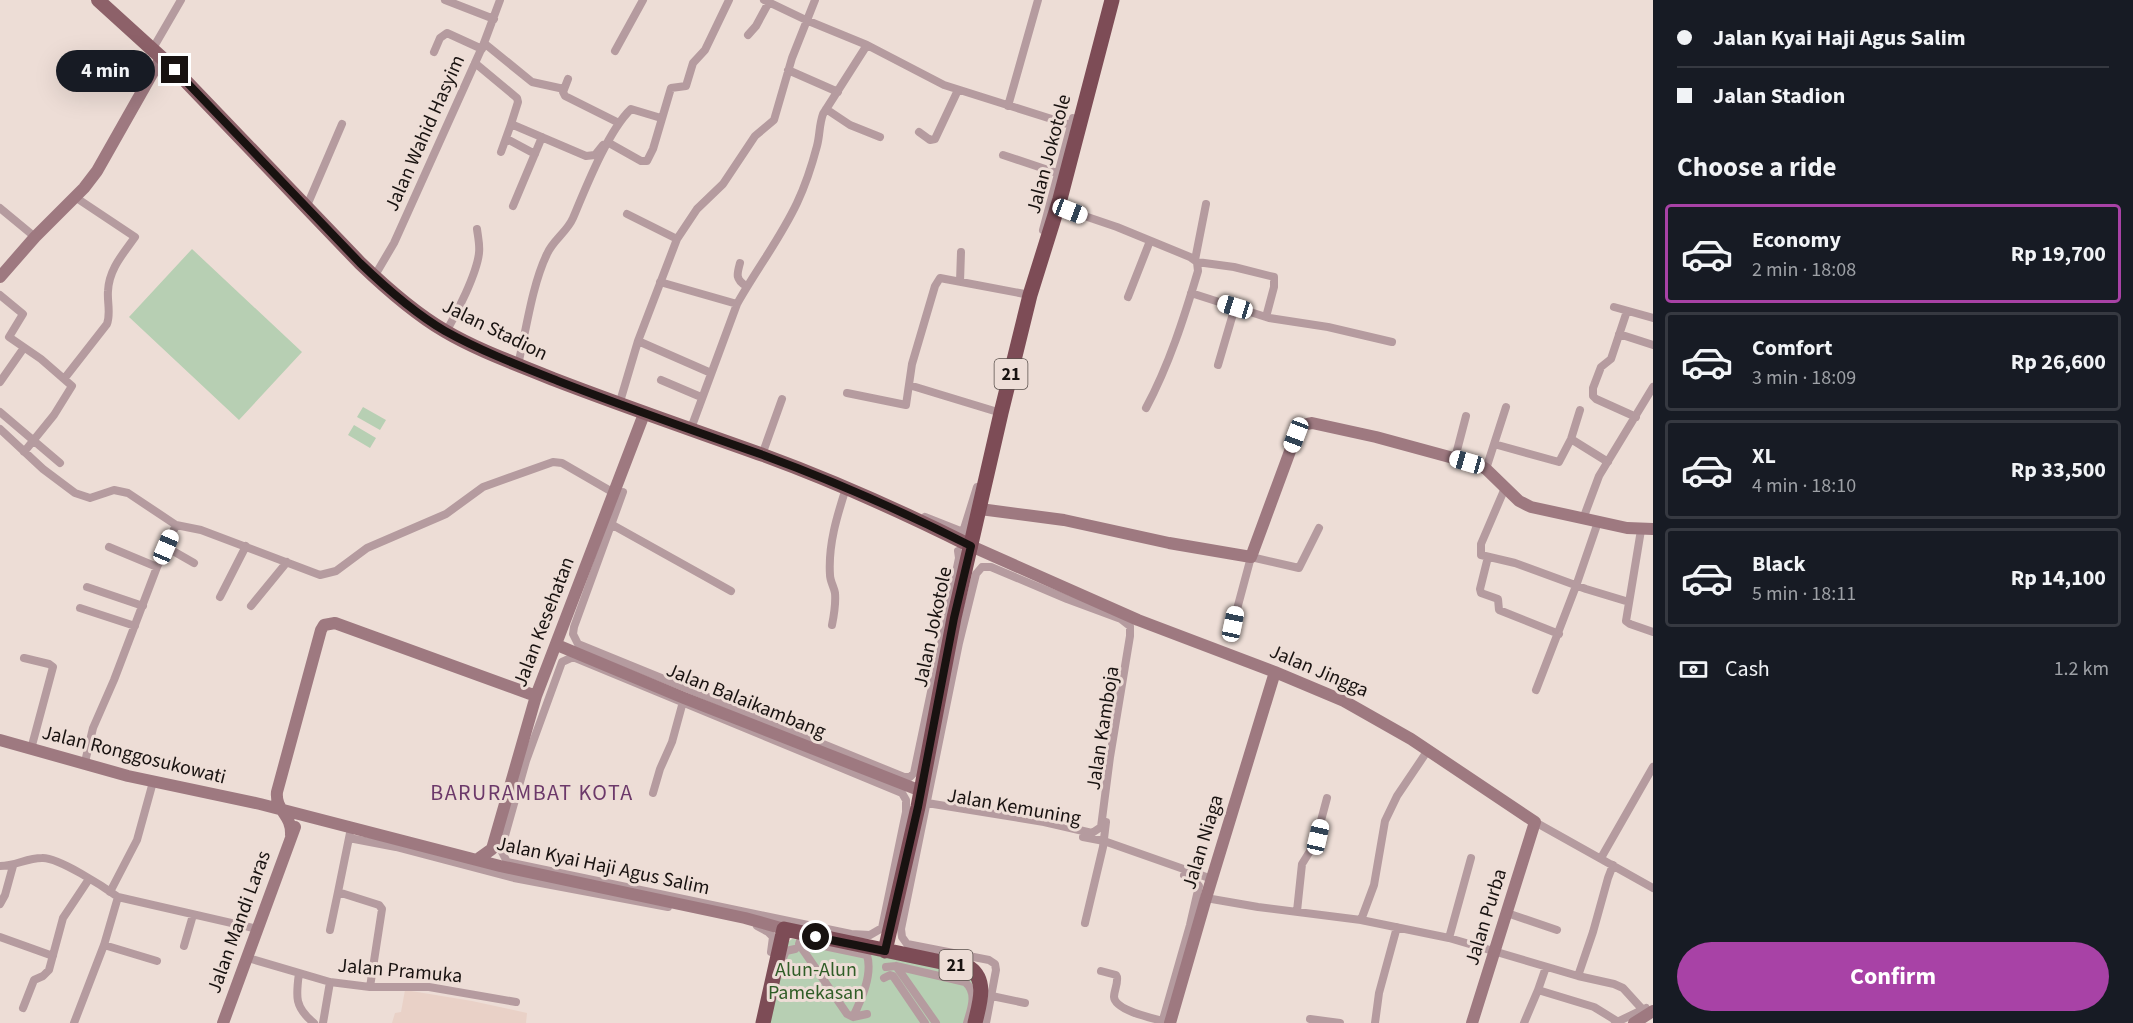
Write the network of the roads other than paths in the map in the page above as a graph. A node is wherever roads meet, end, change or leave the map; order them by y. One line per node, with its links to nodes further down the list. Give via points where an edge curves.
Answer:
1 (98, 0): 19 (main road, Jalan Stadion)
2 (181, 0): 19 (street)
3 (445, 0): 12 (street)
4 (500, 0): 12 (street, Jalan Wahid Hasyim)
5 (643, 0): 17 (street)
6 (729, 0): 28 (street, via 705,50 693,63 686,86 671,88)
7 (815, 0): 13 (street)
8 (1038, 0): 26 (street)
9 (1105, 0): 32 (street)
10 (1112, 0): 32 (highway, Jalan Jokotole / 21)
11 (766, 1): 13 (street); 14 (street)
12 (494, 19): 16 (street, Jalan Wahid Hasyim)
13 (806, 20): 15 (street); 21 (street)
14 (748, 35)
15 (867, 45): 24 (street); 25 (street)
16 (483, 46): 18 (street, via 447,33); 20 (street, Jalan Wahid Hasyim); 23 (street, via 532,82)
17 (615, 51)
18 (434, 52)
19 (157, 54): 42 (main road, via 106,157); 46 (main road, Jalan Stadion)
20 (475, 63): 30 (street, via 517,98); 57 (street, Jalan Wahid Hasyim, via 394,243)
21 (788, 70): 25 (street); 51 (street, via 774,120 755,136 723,184 697,209)
22 (568, 79): 23 (street)
23 (564, 89): 31 (street, via 565,96)
24 (958, 90): 26 (street); 33 (street, via 935,139)
25 (838, 92): 27 (street)
26 (1008, 106): 32 (street)
27 (826, 109): 35 (street); 60 (street, via 797,203)
28 (661, 118): 31 (street, via 631,109); 37 (street, via 647,161)
29 (342, 124): 46 (street)
30 (510, 124): 34 (street); 36 (street)
31 (616, 125): 34 (street, via 591,156); 37 (street)
32 (1075, 127): 41 (highway, Jalan Jokotole / 21)
33 (919, 132)
34 (542, 137): 39 (street)
35 (880, 137)
36 (507, 139): 38 (street); 39 (street)
37 (609, 143): 77 (street, via 571,224 546,257)
38 (501, 152)
39 (535, 154): 44 (street)
40 (1003, 155): 41 (street)
41 (1062, 175): 48 (highway, Jalan Jokotole / 21); 62 (street)
42 (75, 197): 50 (main road); 80 (street, via 135,237 118,260 109,282 107,324)
43 (1206, 204): 55 (street)
44 (513, 206)
45 (0, 208): 50 (street)
46 (306, 208): 57 (main road, Jalan Stadion)
47 (627, 214): 51 (street)
48 (1055, 215): 52 (street, via 1118,227); 62 (highway, Jalan Jokotole / 21)
49 (477, 229): 71 (street, via 478,258)
50 (35, 237): 56 (main road)
51 (677, 239): 58 (street)
52 (1149, 244): 55 (street); 64 (street)
53 (961, 252): 59 (street)
54 (740, 263): 60 (street, via 738,279)
55 (1197, 265): 61 (street); 69 (street, via 1264,274 1275,282)
56 (0, 277)
57 (374, 277): 71 (main road, Jalan Stadion)
58 (660, 282): 65 (street); 73 (street)
59 (960, 282): 62 (street); 83 (street, via 938,280)
60 (746, 286): 65 (street)
61 (1191, 293): 66 (street); 89 (street, via 1162,378)
62 (1028, 294): 93 (highway, Jalan Jokotole / 21)
63 (0, 295): 76 (street, via 22,312 8,336)
64 (1128, 297)
65 (737, 304): 79 (street)
66 (1235, 307): 69 (street); 78 (street)
67 (1614, 308): 68 (street)
68 (1626, 311): 70 (street); 72 (street)
69 (1266, 317): 74 (street)
70 (1653, 318)
71 (446, 332): 77 (main road, Jalan Stadion)
72 (1618, 334): 75 (street); 96 (street, via 1611,359 1601,367 1593,396)
73 (638, 341): 79 (street); 88 (street)
74 (1392, 342)
75 (1653, 345)
76 (23, 349): 80 (street); 82 (street)
77 (518, 365): 88 (main road, Jalan Stadion)
78 (1218, 365)
79 (711, 373): 86 (street)
80 (64, 379): 101 (street, via 72,386)
81 (661, 380): 86 (street)
82 (0, 382)
83 (909, 385): 85 (street, via 908,403 904,406); 93 (street)
84 (1653, 387): 96 (street)
85 (847, 393)
86 (701, 397): 98 (street)
87 (782, 399): 102 (street)
88 (619, 405): 94 (main road, Jalan Stadion)
89 (1146, 408)
90 (1506, 408): 100 (street)
91 (1580, 410): 99 (street)
92 (0, 412): 101 (street)
93 (998, 412): 102 (street, via 963,532); 116 (highway, Jalan Jokotole / 21)
94 (645, 414): 98 (main road, Jalan Stadion); 107 (main road, Jalan Kesehatan)
95 (1466, 416): 103 (street)
96 (1636, 417): 104 (street)
97 (0, 429): 101 (street)
98 (690, 431): 102 (main road, Jalan Stadion)
99 (1571, 439): 100 (street, via 1559,462); 104 (street)
100 (1494, 444): 106 (street)
101 (29, 446): 105 (street); 113 (street, via 61,484 75,493 90,498 114,490 128,493)
102 (763, 452): 108 (main road, Jalan Stadion)
103 (1455, 458): 106 (main road); 120 (main road, via 1306,423 1300,428)
104 (1608, 462): 110 (street)
105 (60, 463)
106 (1486, 469): 109 (main road)
107 (618, 487): 111 (main road, Jalan Kesehatan); 122 (street, via 553,462 483,487 446,514 367,548 328,575)
108 (846, 488): 116 (main road, Jalan Stadion, via 945,532); 135 (street, via 831,552 830,577 835,593)
109 (1505, 488): 110 (main road, via 1525,505); 121 (street, via 1481,544 1481,555)
110 (1583, 519): 112 (main road)
111 (607, 522): 116 (street, via 574,627 578,644 904,777 914,773 959,558); 127 (street); 139 (main road, Jalan Kesehatan)
112 (1598, 522): 115 (main road); 125 (street)
113 (176, 525): 117 (street); 119 (street)
114 (1319, 528): 120 (street, via 1299,568)
115 (1647, 529): 129 (street)
116 (972, 534): 120 (main road, via 1064,520); 133 (main road, Jalan Jingga); 154 (highway, Jalan Jokotole / 21)
117 (246, 546): 122 (street); 128 (street)
118 (109, 547): 124 (street)
119 (166, 547): 123 (street); 124 (street)
120 (1251, 557): 134 (street)
121 (1488, 557): 125 (street); 138 (street, via 1480,593 1498,598 1499,610)
122 (287, 562): 131 (street)
123 (194, 563)
124 (157, 567): 130 (street)
125 (1576, 586): 129 (street); 138 (street)
126 (87, 587): 130 (street)
127 (731, 591)
128 (220, 597)
129 (1629, 602): 137 (street, via 1627,623)
130 (143, 606): 136 (street)
131 (251, 606)
132 (80, 608): 136 (street)
133 (1138, 620): 141 (main road, Jalan Jingga); 161 (street, Jalan Kamboja)
134 (1233, 624)
135 (832, 625)
136 (135, 626): 148 (street, via 93,728)
137 (1653, 632)
138 (1559, 634): 142 (street)
139 (557, 645): 143 (main road, Jalan Kesehatan); 144 (main road, Jalan Balaikambang)
140 (24, 658): 146 (street, via 53,667)
141 (1275, 672): 147 (main road, Jalan Jingga, via 1344,701); 171 (main road, Jalan Niaga)
142 (1536, 690)
143 (536, 696): 151 (main road, via 336,623 324,625); 162 (main road, Jalan Kesehatan)
144 (683, 700): 144 (street, via 579,658 562,662 503,838 501,850 507,862 851,934 877,933 882,928 906,812 902,793); 152 (street); 154 (main road, Jalan Balaikambang)
145 (0, 740): 146 (main road, Jalan Ronggosukowati)
146 (31, 749): 148 (main road, Jalan Ronggosukowati)
147 (1428, 750): 158 (main road, Jalan Jingga); 180 (street, via 1384,821 1374,885)
148 (85, 762): 150 (main road, Jalan Ronggosukowati)
149 (1653, 767): 163 (street)
150 (153, 782): 155 (main road, Jalan Ronggosukowati); 174 (street)
151 (277, 792): 155 (main road, via 270,802); 156 (main road, via 277,803)
152 (653, 793)
153 (1327, 798): 177 (street, via 1316,843 1302,864)
154 (923, 802): 154 (street, via 968,603 976,574 982,567 991,567 1130,626 1098,830 1092,833); 161 (street, Jalan Kemuning); 192 (highway, Jalan Jokotole / 21); 205 (street, via 902,938 907,944 989,960 996,970)
155 (260, 804): 156 (main road, Jalan Ronggosukowati)
156 (283, 811): 157 (main road, Jalan Kyai Haji Agus Salim); 160 (main road, via 291,821)
157 (313, 818): 159 (main road, Jalan Kyai Haji Agus Salim); 160 (main road, via 299,822)
158 (1535, 822): 163 (street); 178 (main road, Jalan Purba)
159 (350, 832): 165 (main road, Jalan Kyai Haji Agus Salim); 173 (street); 220 (street, via 514,878 762,928 770,933 773,942)
160 (291, 835): 183 (main road, Jalan Mandi Laras)
161 (1103, 844): 171 (street); 181 (street, Jalan Kamboja); 214 (street, via 1191,877 1199,886)
162 (492, 849): 165 (main road); 168 (main road)
163 (1603, 854): 169 (street)
164 (1471, 858): 188 (street)
165 (478, 860): 168 (main road, Jalan Kyai Haji Agus Salim)
166 (0, 866): 167 (street)
167 (13, 866): 170 (street, via 50,858); 176 (street)
168 (500, 866): 184 (main road, Jalan Kyai Haji Agus Salim)
169 (1613, 866): 172 (street); 200 (street)
170 (89, 879): 174 (street); 194 (street, via 63,918)
171 (1212, 879): 175 (main road, Jalan Niaga)
172 (1653, 888)
173 (338, 892): 185 (street); 203 (street, via 382,909)
174 (114, 895): 179 (street); 189 (street)
175 (1206, 898): 177 (street); 214 (main road, Jalan Niaga)
176 (0, 904)
177 (1297, 911): 180 (street)
178 (1507, 913): 186 (street); 193 (main road, Jalan Purba)
179 (193, 915): 183 (street); 190 (street)
180 (1361, 920): 182 (street)
181 (1085, 923)
182 (1397, 927): 188 (street); 229 (street)
183 (258, 929): 195 (main road, Jalan Mandi Laras)
184 (784, 929): 192 (highway, Jalan Kyai Haji Agus Salim); 221 (highway)
185 (330, 930)
186 (1557, 930)
187 (0, 937): 194 (street)
188 (1449, 938): 193 (street)
189 (104, 945): 196 (street); 216 (street)
190 (184, 946)
191 (795, 949): 222 (street, via 786,951 783,957)
192 (885, 951): 205 (highway, 21, via 969,968)
193 (1495, 952): 197 (street); 230 (main road, Jalan Purba)
194 (53, 956): 209 (street, via 46,974 34,980)
195 (248, 958): 199 (street, Jalan Pramuka); 217 (main road, Jalan Mandi Laras)
196 (157, 961)
197 (1546, 967): 200 (street); 204 (street)
198 (1101, 971): 214 (street, via 1118,977 1114,997 1117,1003)
199 (299, 973): 202 (street, Jalan Pramuka); 218 (street, via 296,999)
200 (1578, 976): 210 (street, via 1623,988)
201 (884, 978): 223 (street, via 893,976)
202 (330, 982): 203 (street, Jalan Pramuka); 219 (street)
203 (370, 987): 206 (street, Jalan Pramuka, via 429,987)
204 (1538, 990): 215 (street, via 1594,1007); 231 (street)
205 (986, 994): 207 (street); 226 (highway, 21); 227 (street)
206 (516, 1002)
207 (1025, 1003)
208 (1653, 1005): 210 (street)
209 (23, 1008)
210 (1648, 1011): 215 (street); 232 (main road)
211 (867, 1014): 212 (street)
212 (853, 1017): 212 (street, via 863,995 867,955 800,941 847,1014)
213 (1310, 1019): 228 (street)
214 (1166, 1022)
215 (1617, 1022)
216 (74, 1023)
217 (223, 1023)
218 (314, 1023)
219 (323, 1023)
220 (757, 1023)
221 (763, 1023)
222 (771, 1023)
223 (925, 1023)
224 (936, 1023): 225 (street, via 891,966 965,982 972,991)
225 (967, 1023)
226 (975, 1023)
227 (986, 1023)
228 (1340, 1023)
229 (1375, 1023)
230 (1473, 1023)
231 (1524, 1023)
232 (1634, 1023)

